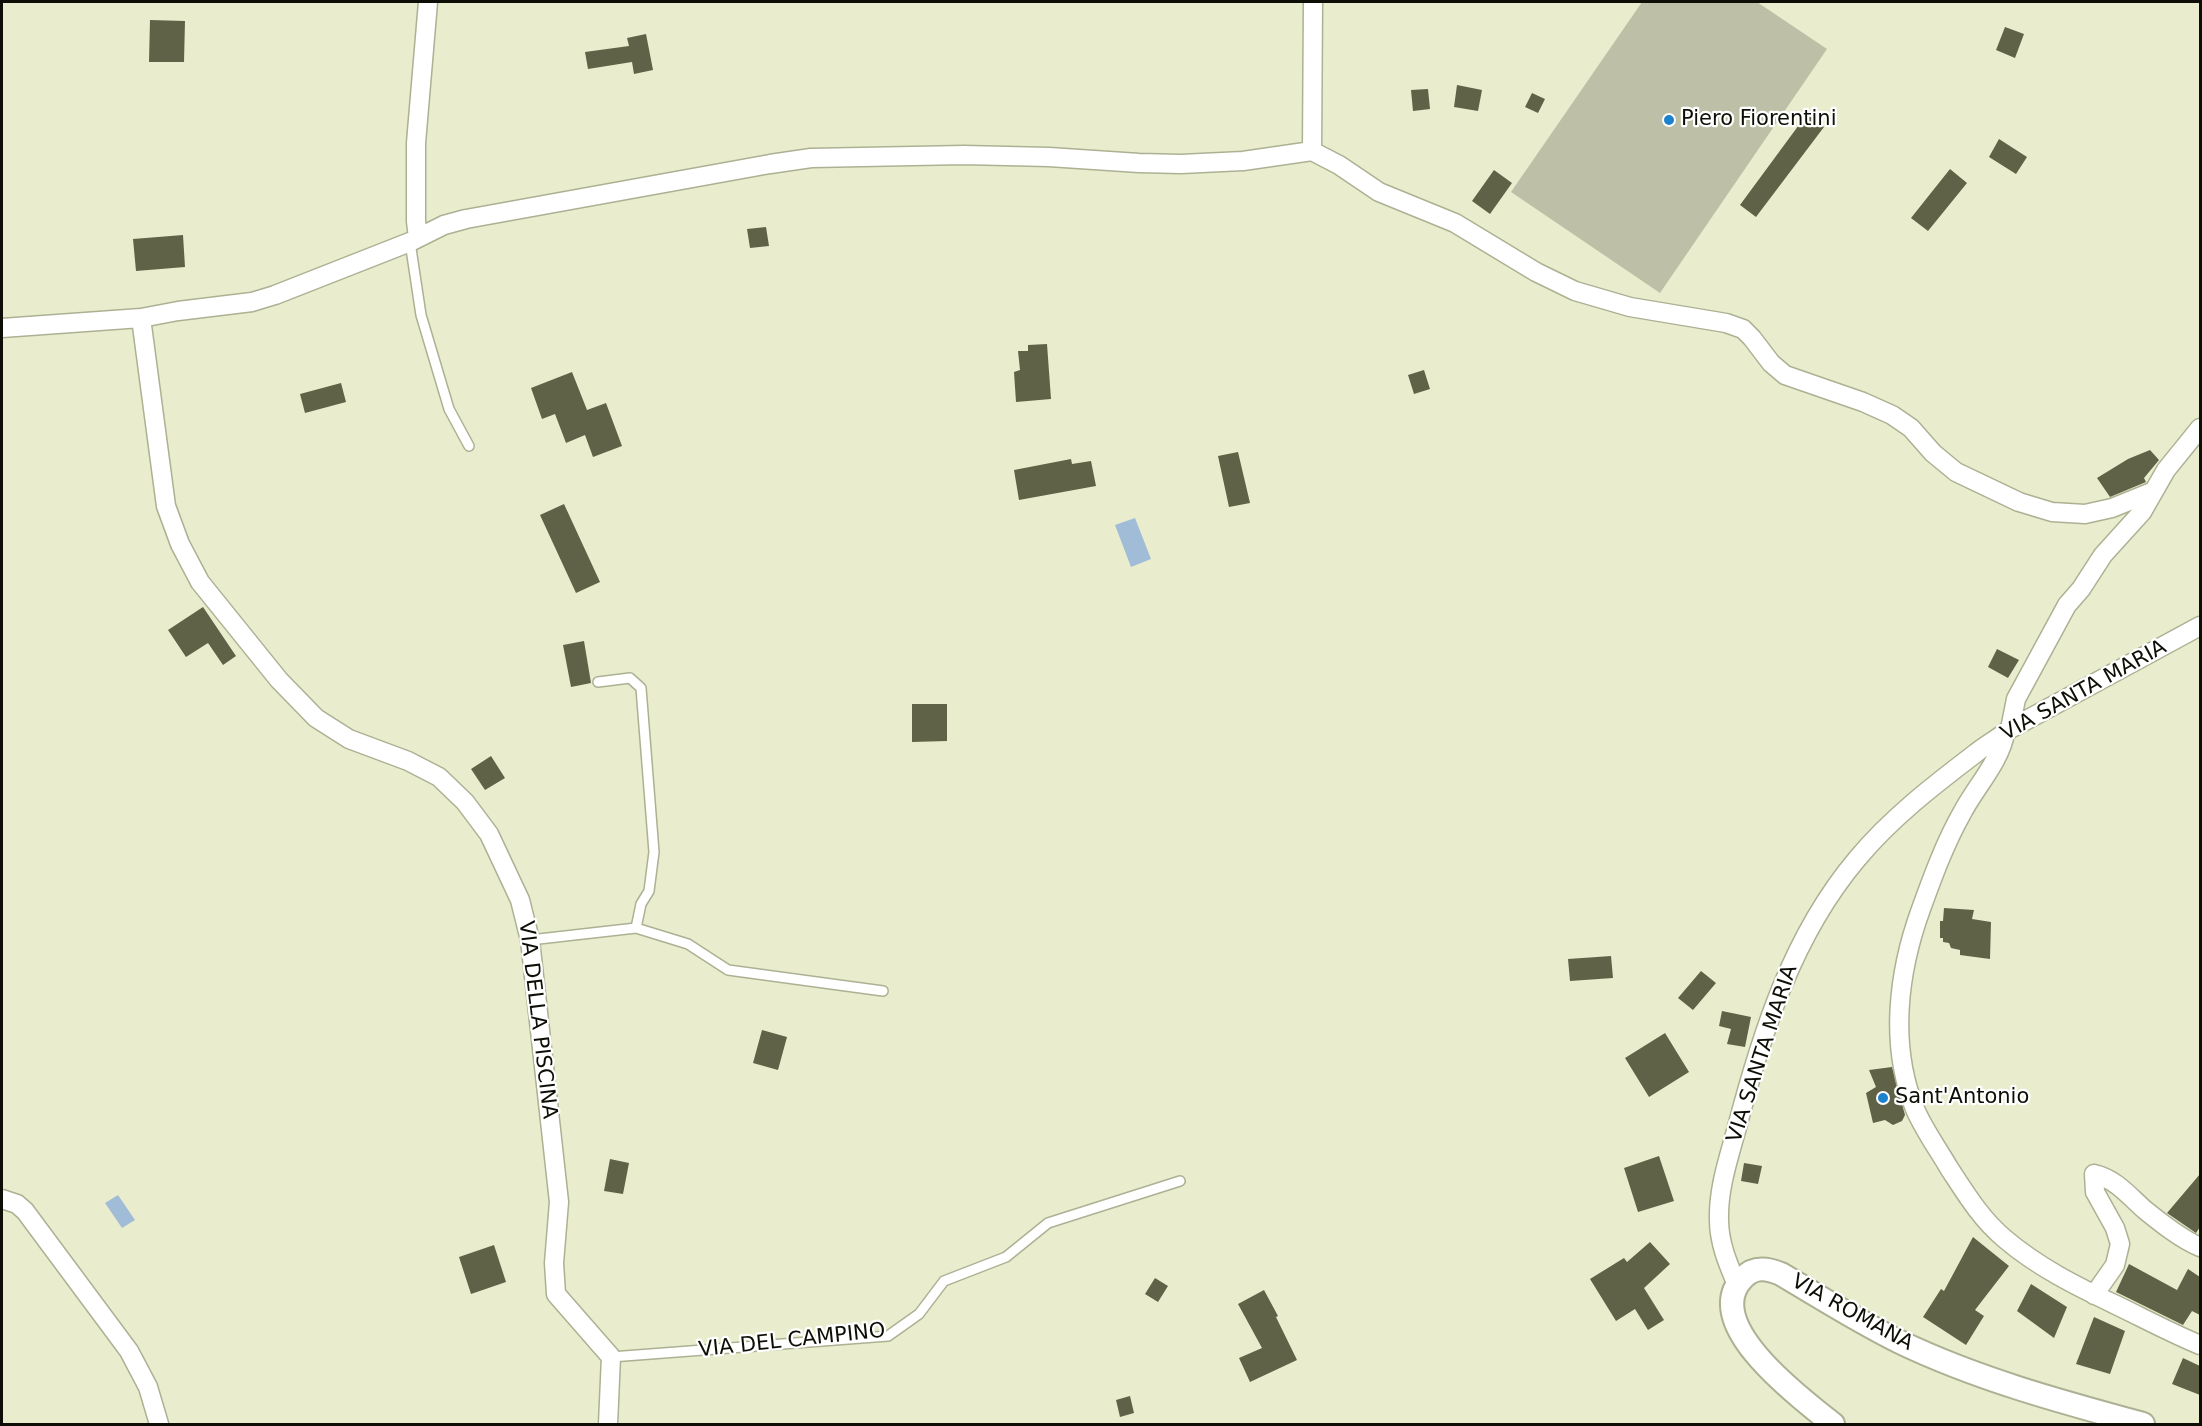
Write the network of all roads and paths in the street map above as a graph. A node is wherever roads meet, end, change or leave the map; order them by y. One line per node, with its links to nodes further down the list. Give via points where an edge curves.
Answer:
1 (428, 2): 4 (street, via 416,150)
2 (1313, 2): 3 (street)
3 (1312, 151): 4 (street, via 1195,164 955,155 801,159 498,212 450,223); 9 (street, via 1379,192 1455,224 1575,291 1630,307 1743,329 1785,375 1892,414 1956,472 2019,502 2052,512 2085,514)
4 (414, 240): 5 (street, via 267,298); 8 (lane, via 420,315 449,409)
5 (141, 318): 6 (street); 14 (street, VIA DELLA PISCINA, via 166,506 200,582 279,680 316,718 349,739 439,777 465,802 489,834 520,900)
6 (2, 328)
7 (2200, 428): 9 (street)
8 (469, 446)
9 (2154, 491): 12 (street, via 2142,512 2103,555 2067,605 2016,699)
10 (2200, 626): 12 (street, VIA SANTA MARIA)
11 (598, 682): 13 (lane, via 630,678 641,688 654,852 649,891 641,904)
12 (2007, 731): 19 (street, VIA SANTA MARIA, via 1935,785 1865,850 1814,920 1790,965 1748,1088 1721,1193 1721,1240); 20 (street, via 2001,749 1954,829 1916,924 1900,1000 1903,1065 1920,1119 1981,1215 2025,1255)
13 (636, 928): 14 (lane); 15 (lane, via 688,944 728,970)
14 (530, 940): 22 (street, VIA DELLA PISCINA, via 559,1202 554,1263 556,1294)
15 (883, 991)
16 (1180, 1181): 22 (lane, VIA DEL CAMPINO, via 1048,1223 1006,1257 944,1281 919,1314 888,1336)
17 (2, 1199): 23 (street, via 25,1211 125,1344 145,1378)
18 (2200, 1247): 20 (street, via 2146,1211 2105,1177 2094,1174 2095,1192 2120,1244 2115,1265)
19 (1737, 1285): 25 (street, via 1733,1313 1747,1345); 26 (street, VIA ROMANA, via 1754,1270 1774,1271 1923,1352 2020,1388)
20 (2094, 1295): 21 (street)
21 (2200, 1345)
22 (611, 1357): 24 (street)
23 (159, 1425)
24 (608, 1425)
25 (1833, 1425)
26 (2143, 1425)

